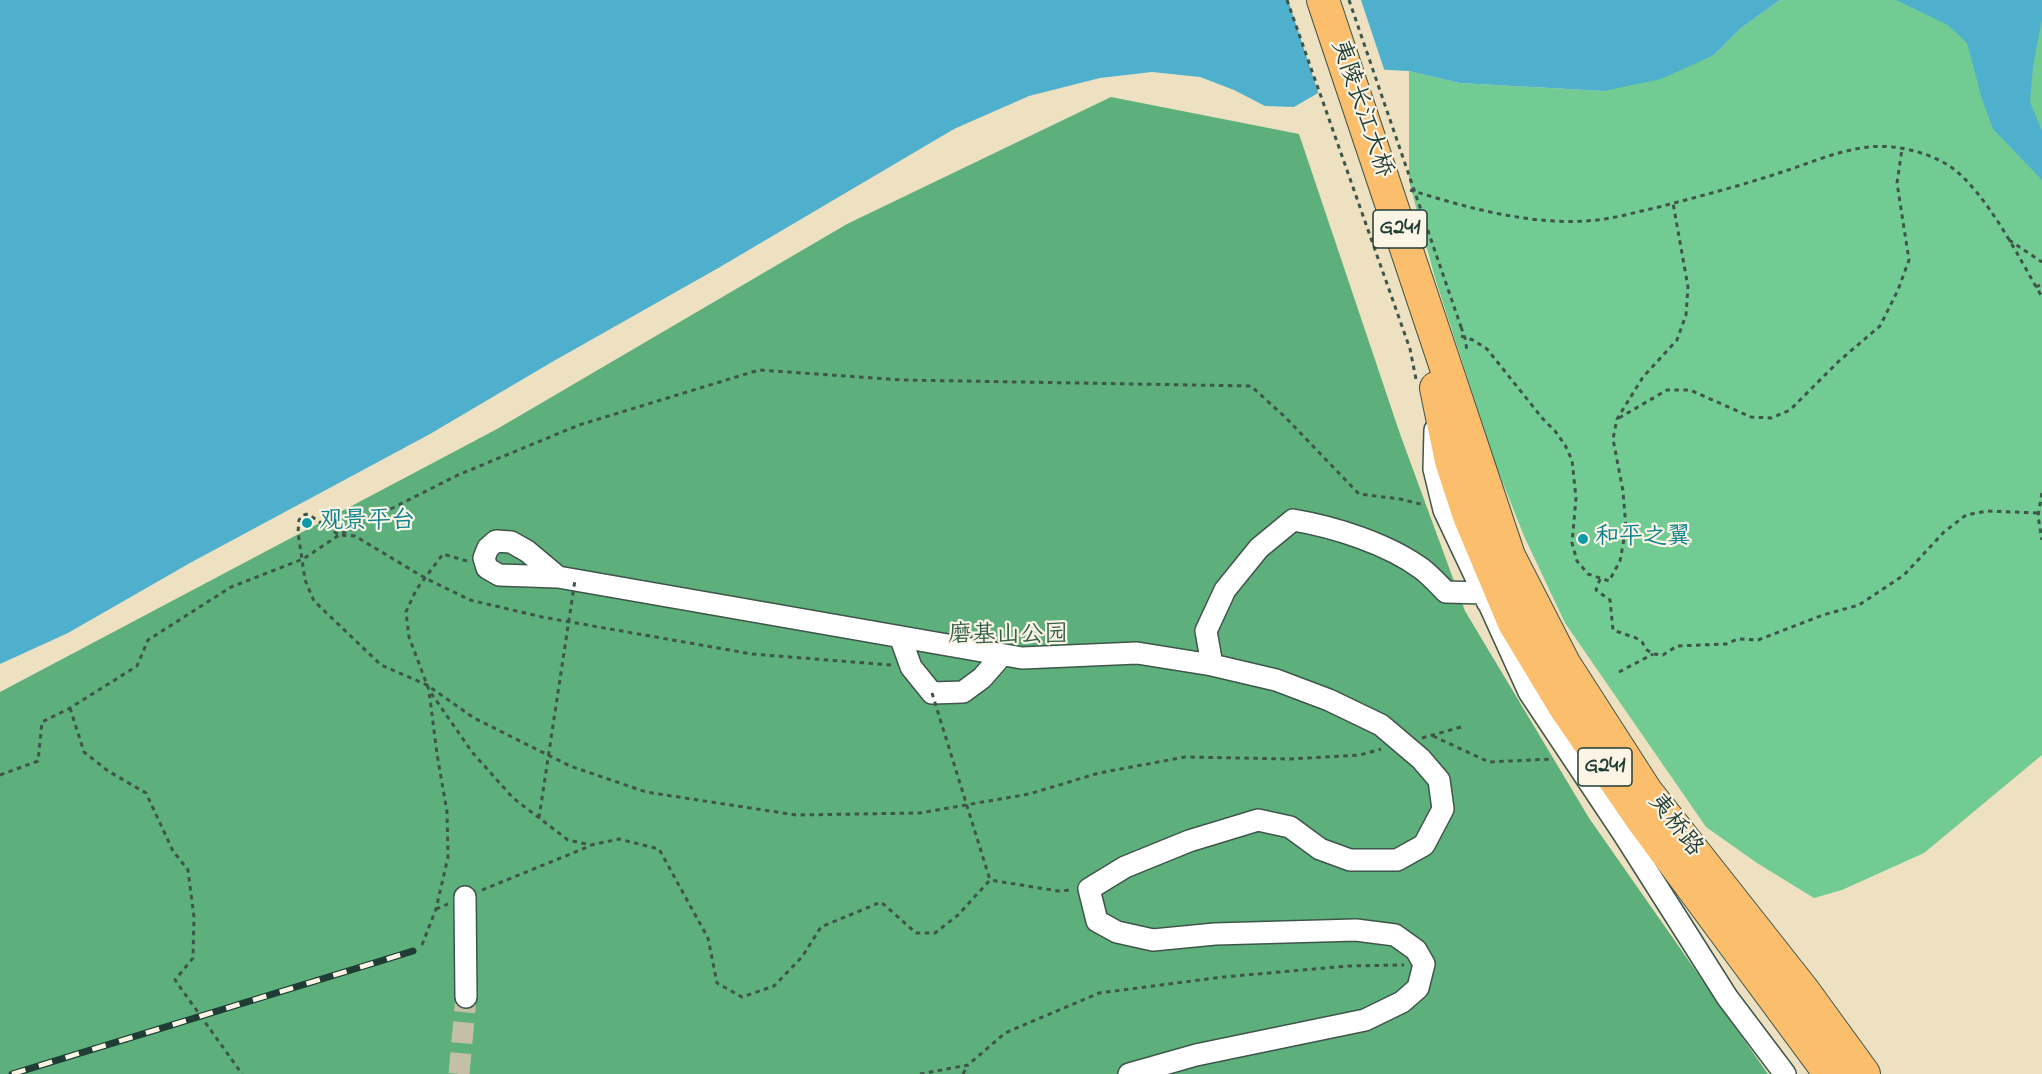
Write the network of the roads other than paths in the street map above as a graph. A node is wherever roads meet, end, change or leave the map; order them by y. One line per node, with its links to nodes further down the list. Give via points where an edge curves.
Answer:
1 (1309, 0): 3 (highway, 夷陵长江大桥 / G241, via 1380,194)
2 (1323, 0): 4 (highway, 夷陵长江大桥 / G241)
3 (1436, 388): 4 (highway, 夷陵长江大桥 / G241); 6 (street, via 1434,469 1444,510)
4 (1464, 459): 14 (highway, 夷桥路 / G241, via 1470,516 1514,623 1564,706 1640,817); 15 (highway, 夷桥路 / G241, via 1565,665 1646,791)
5 (567, 579): 5 (street, via 499,575 487,568 484,558 496,541 512,542); 7 (street)
6 (1486, 598): 9 (street, via 1446,592 1422,569 1385,548 1321,525 1293,520 1259,548 1225,590 1206,631); 13 (street, via 1529,692 1727,997)
7 (901, 639): 8 (street); 8 (street, via 911,667 932,693 963,692)
8 (1002, 655): 9 (street, via 1022,658 1137,653)
9 (1212, 665): 12 (street, via 1276,680 1381,725 1421,759 1438,780 1443,809 1424,844 1397,860 1350,860 1320,849 1290,827 1258,820 1189,841 1136,863 1089,889 1096,921 1118,932 1153,940 1356,930 1395,935 1416,950 1424,964 1418,988 1402,1002 1365,1020 1196,1055)
10 (465, 897): 11 (street)
11 (466, 997)
12 (1129, 1074)
13 (1785, 1074)
14 (1830, 1074)
15 (1864, 1074)

